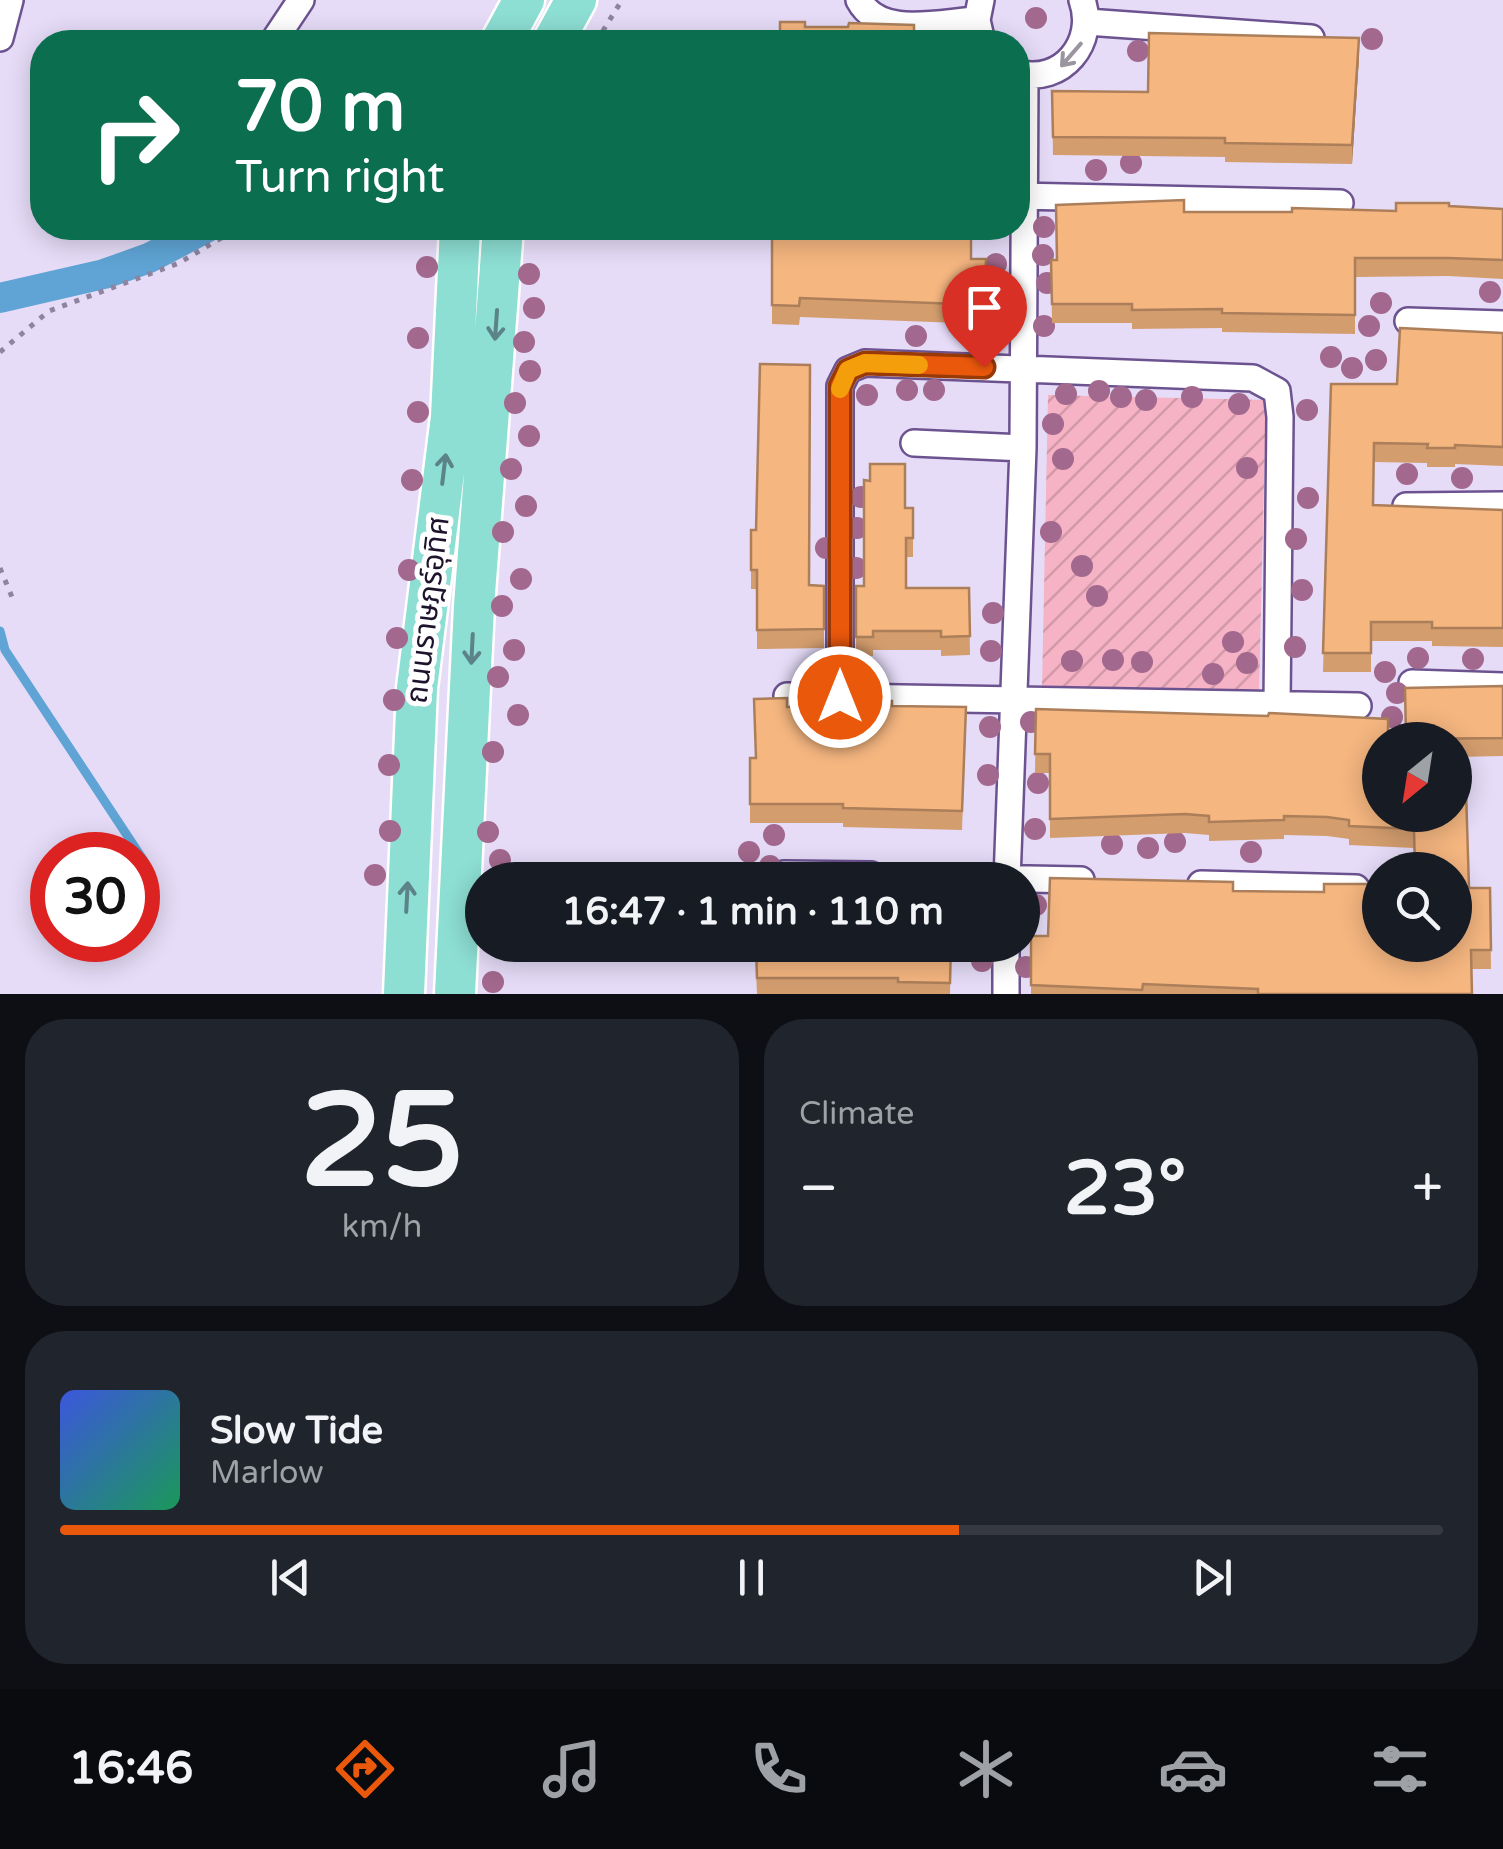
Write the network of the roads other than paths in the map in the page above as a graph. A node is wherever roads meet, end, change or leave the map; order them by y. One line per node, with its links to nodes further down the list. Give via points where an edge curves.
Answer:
1 (10, 0): 11 (street)
2 (300, 0): 8 (street)
3 (524, 0): 9 (main road)
4 (576, 0): 10 (main road)
5 (858, 0): 7 (street, via 885,24)
6 (1084, 11): 12 (street); 13 (street, one-way to 13, via 1084,40 1074,56 1060,68)
7 (980, 21)
8 (280, 30)
9 (508, 30)
10 (560, 30)
11 (0, 38)
12 (1321, 39)
13 (1030, 74)
14 (1030, 196): 15 (street)
15 (1340, 203)
16 (459, 240): 39 (main road, ถนนราษฎร์อุทิศ, one-way to 16, via 417,688 451,416)
17 (503, 240): 40 (main road, ถนนราษฎร์อุทิศ, one-way to 40, via 474,606)
18 (1022, 240): 21 (street)
19 (1408, 322): 20 (street)
20 (1503, 324)
21 (1023, 368): 23 (street); 29 (street, via 865,363 848,370 840,386); 31 (street, via 1254,378 1277,391)
22 (914, 443): 23 (street)
23 (1023, 448): 30 (street)
24 (1503, 505): 25 (street)
25 (1406, 506)
26 (1412, 683): 27 (street)
27 (1503, 686)
28 (787, 696): 29 (street)
29 (840, 697): 30 (street)
30 (1016, 698): 31 (street); 33 (street)
31 (1277, 704): 32 (street)
32 (1358, 706)
33 (1008, 862)
34 (1040, 880): 35 (street)
35 (1103, 881)
36 (1179, 883): 37 (street)
37 (1362, 888)
38 (1006, 962): 41 (street)
39 (404, 994)
40 (455, 994)
41 (1006, 994)

